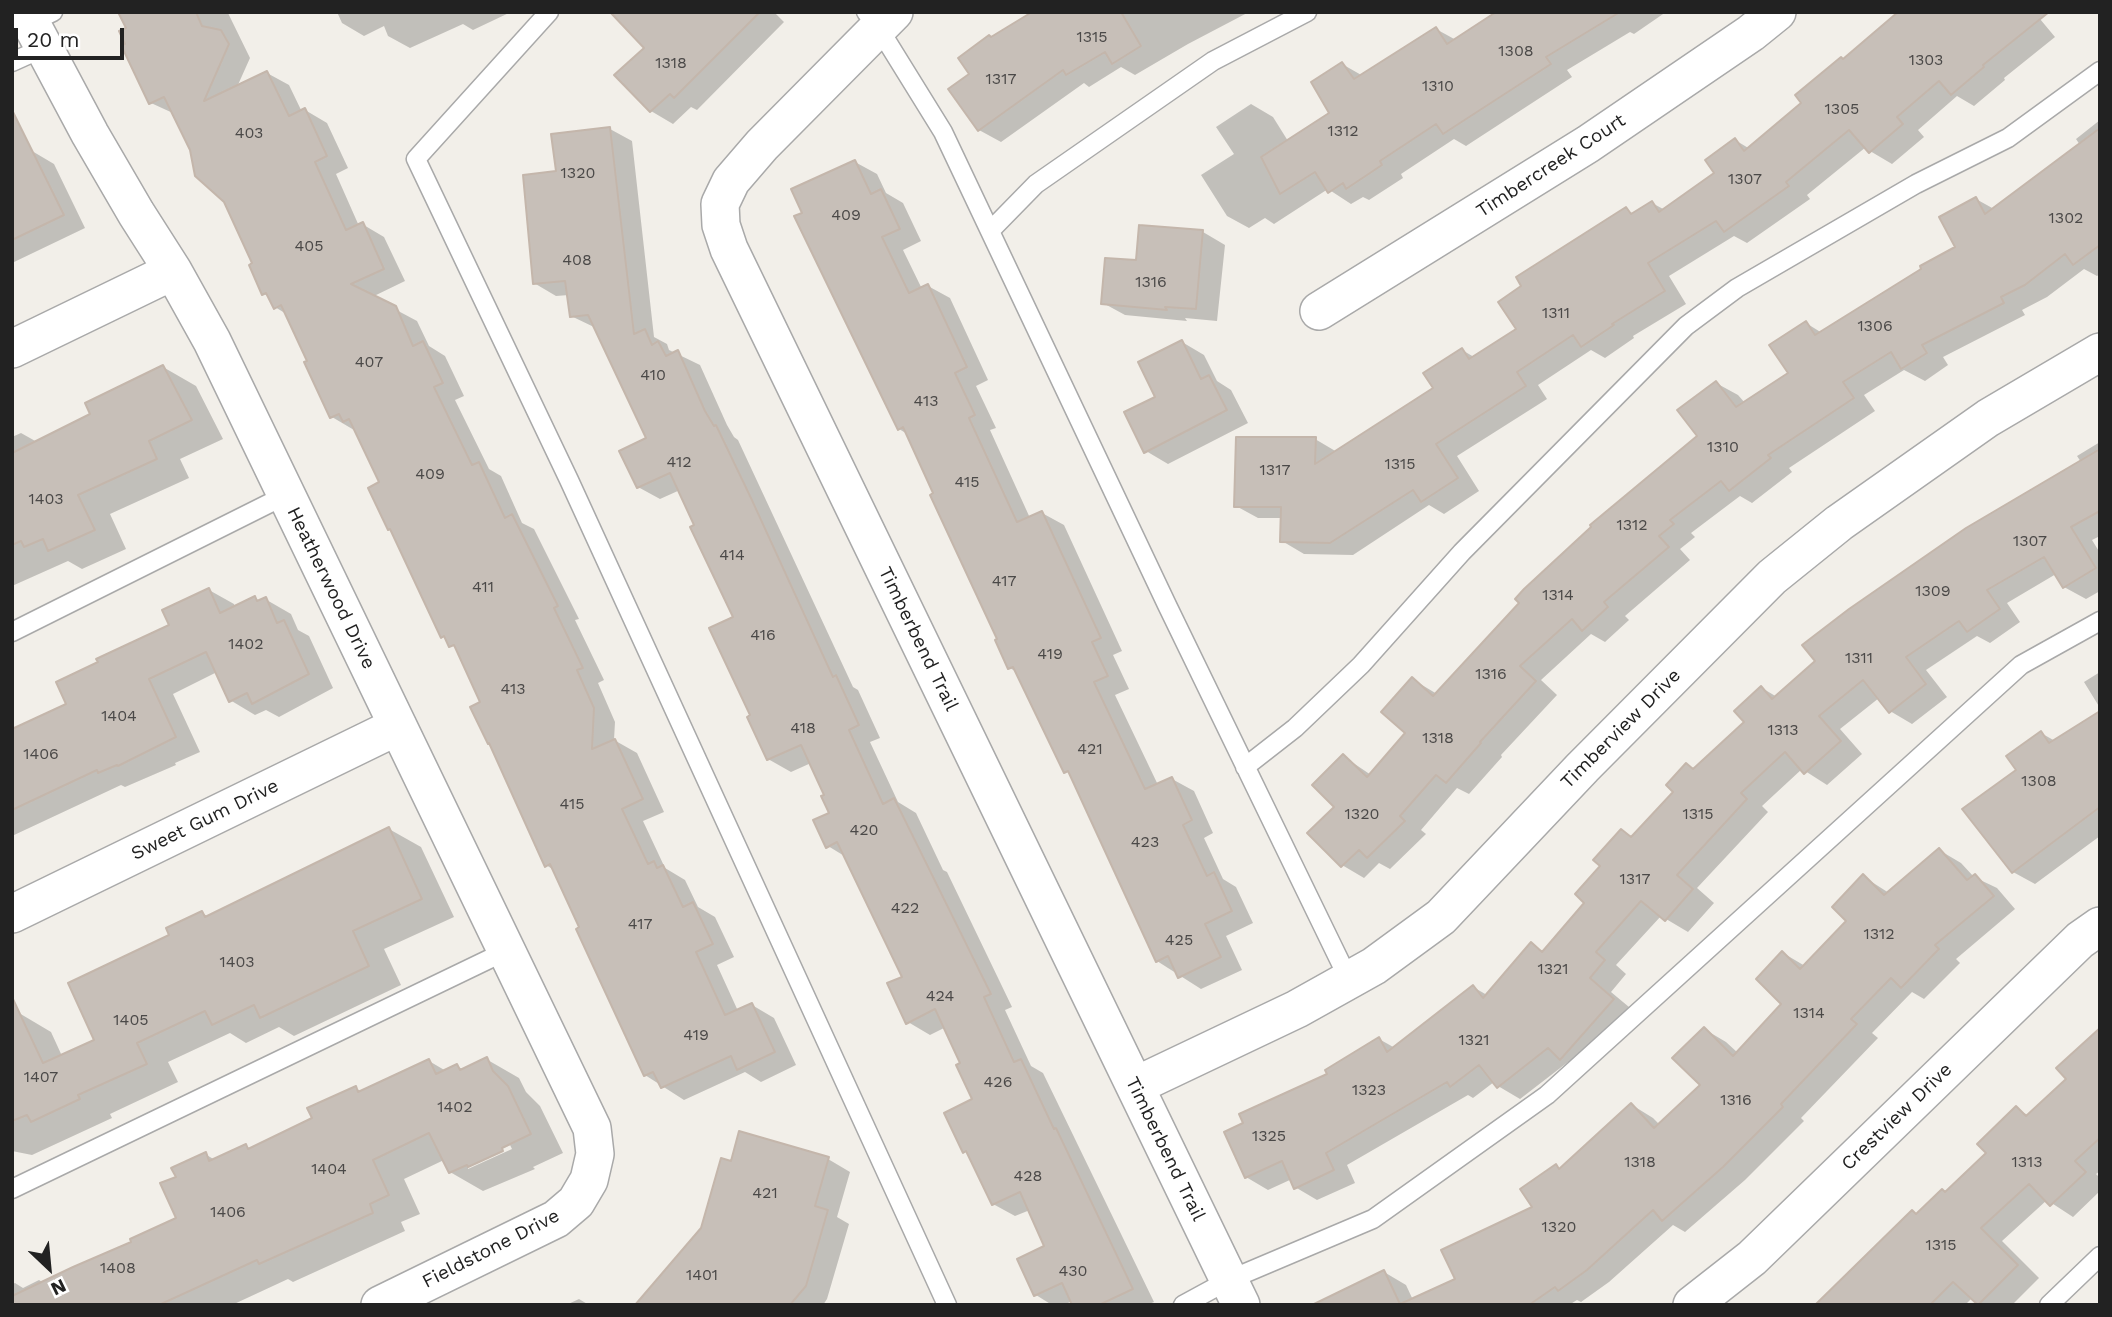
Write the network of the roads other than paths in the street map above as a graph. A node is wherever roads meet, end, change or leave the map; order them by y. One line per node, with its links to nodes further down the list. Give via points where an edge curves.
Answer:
1 (549, 12): 27 (lane, via 416,159 569,480)
2 (1307, 12): 7 (lane, via 1213,61 1036,184)
3 (1777, 12): 9 (street, Timbercreek Court, via 1588,144)
4 (880, 17): 7 (lane); 21 (street, Timberbend Trail, via 731,181 720,204 721,225)
5 (33, 32): 8 (street, Heatherwood Drive)
6 (2100, 71): 16 (lane, via 2008,138 1916,184 1738,288 1686,326 1462,552 1361,665 1295,728)
7 (990, 231): 16 (lane)
8 (173, 271): 10 (street); 12 (street, Heatherwood Drive)
9 (1320, 311)
10 (12, 349)
11 (2100, 352): 20 (street, Timberview Drive, via 1988,418 1839,523 1772,577 1441,917)
12 (286, 495): 14 (lane); 15 (street, Heatherwood Drive)
13 (2100, 621): 25 (lane, via 2021,665 1547,1095 1373,1219)
14 (12, 632)
15 (398, 726): 17 (street, Sweet Gum Drive); 19 (street, Heatherwood Drive)
16 (1245, 767): 20 (lane)
17 (12, 914)
18 (2100, 926): 29 (street, Crestview Drive, via 2080,940 1752,1258)
19 (506, 951): 22 (street, Heatherwood Drive, via 592,1128); 23 (lane)
20 (1349, 980): 21 (street, Timberview Drive)
21 (1135, 1086): 25 (street, Timberbend Trail)
22 (589, 1180): 26 (street, Fieldstone Drive, via 576,1202 556,1219)
23 (12, 1189)
24 (2100, 1256): 30 (lane)
25 (1235, 1292): 28 (lane)
26 (380, 1305)
27 (947, 1305)
28 (1183, 1305)
29 (1692, 1305)
30 (2049, 1305)

